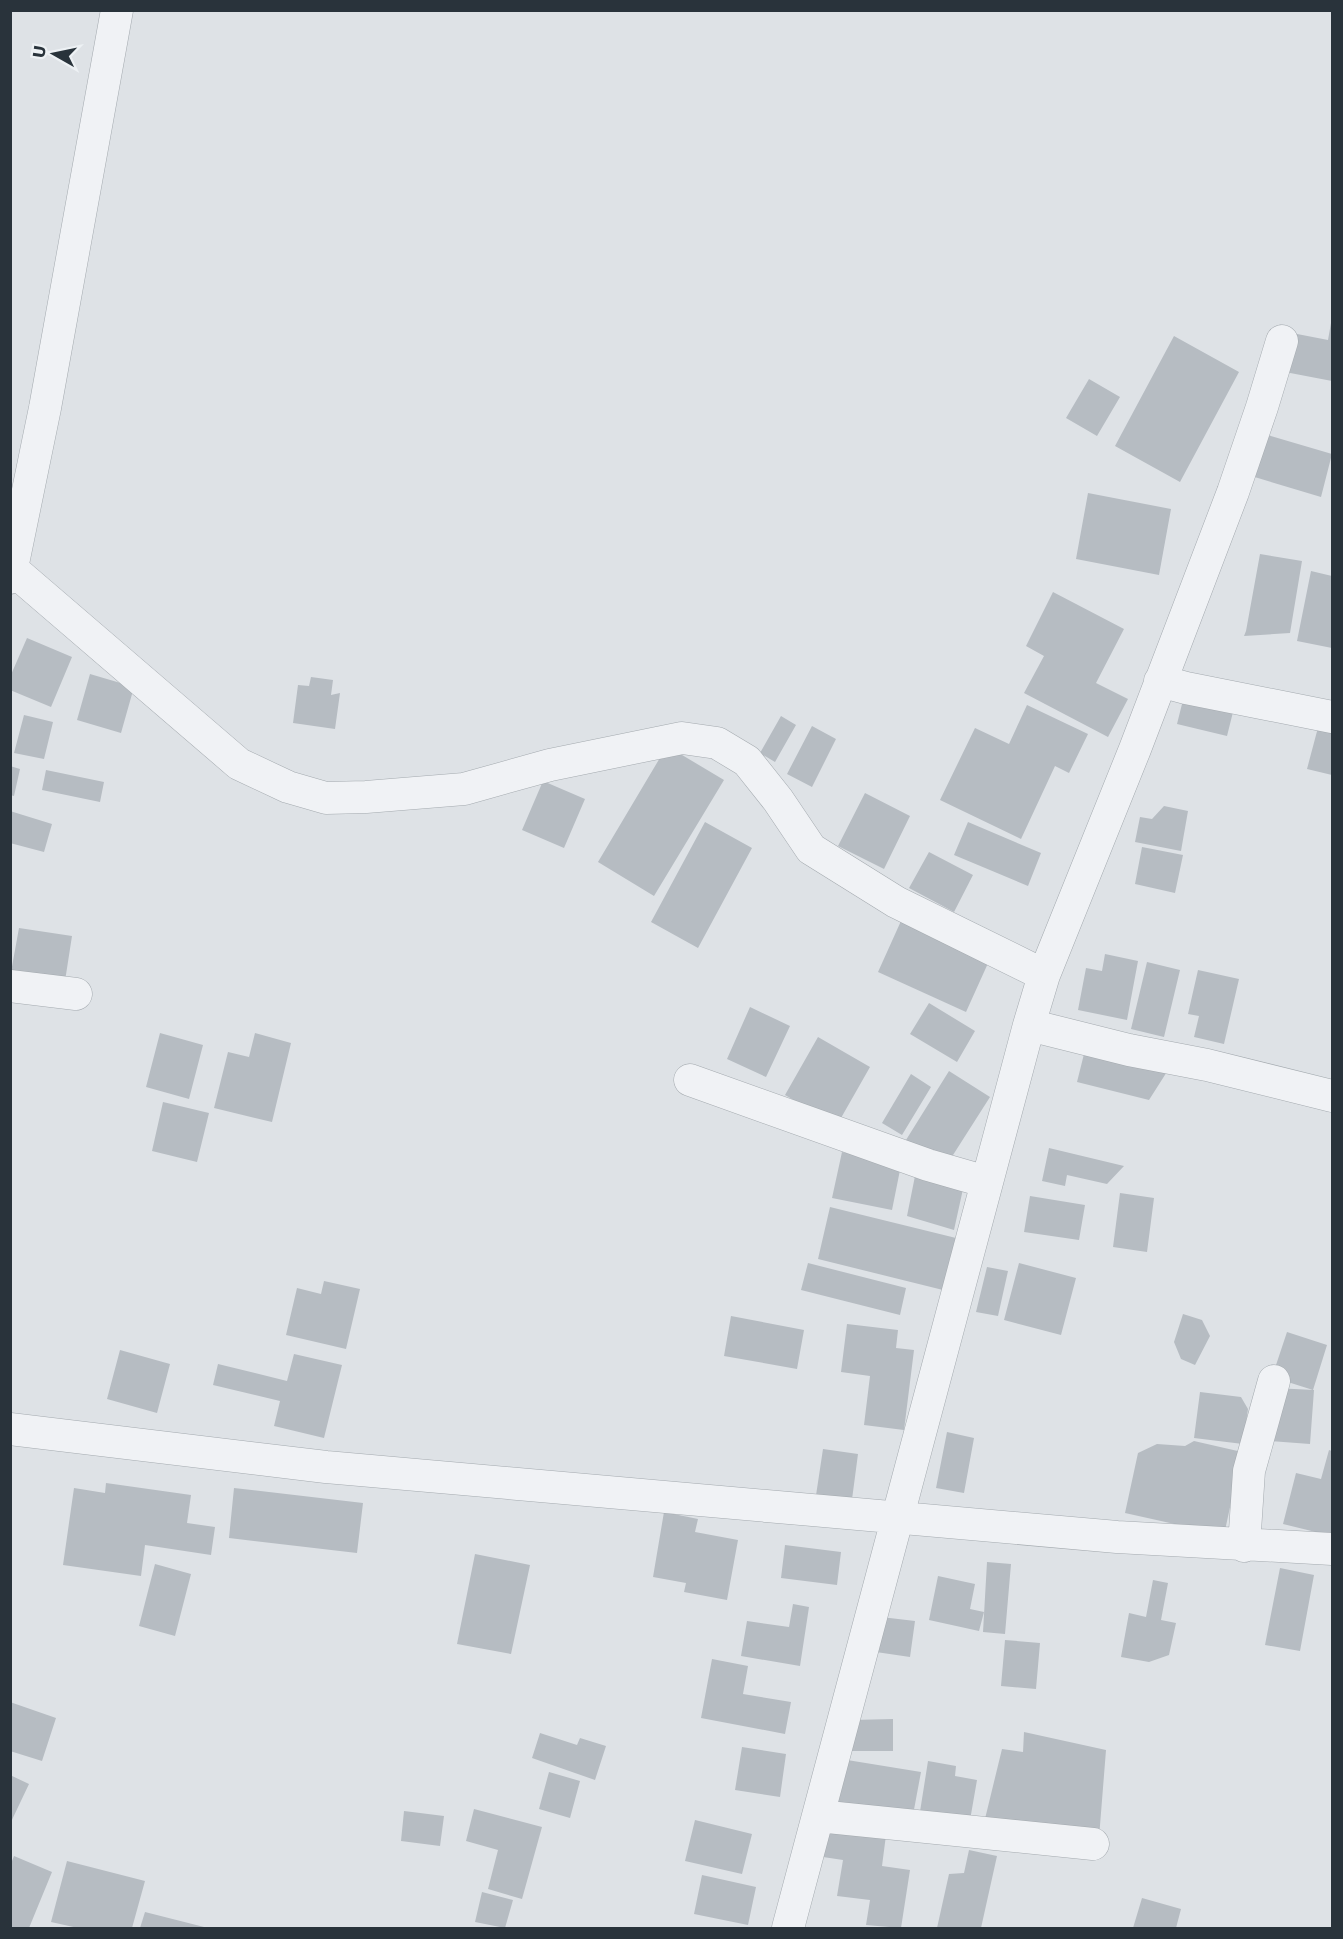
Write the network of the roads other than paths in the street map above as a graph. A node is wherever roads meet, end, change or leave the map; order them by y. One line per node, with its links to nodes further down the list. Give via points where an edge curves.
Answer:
1 (117, 10): 3 (street)
2 (1282, 341): 4 (street, via 1233,492)
3 (11, 574): 6 (street, via 239,764 288,787 326,798 464,789 550,765 682,738 717,743 747,761 812,849 896,902)
4 (1160, 681): 5 (street); 6 (street)
5 (1332, 717)
6 (1044, 975): 9 (street)
7 (10, 986): 8 (street)
8 (76, 994)
9 (1029, 1025): 11 (street); 12 (street)
10 (690, 1080): 12 (street)
11 (1332, 1096)
12 (987, 1182): 15 (street)
13 (1274, 1381): 16 (street, via 1249,1471)
14 (10, 1429): 15 (street, via 327,1467)
15 (898, 1518): 16 (street); 18 (street)
16 (1244, 1546): 17 (street)
17 (1332, 1549)
18 (818, 1816): 19 (street); 20 (street)
19 (1093, 1844)
20 (788, 1929)

